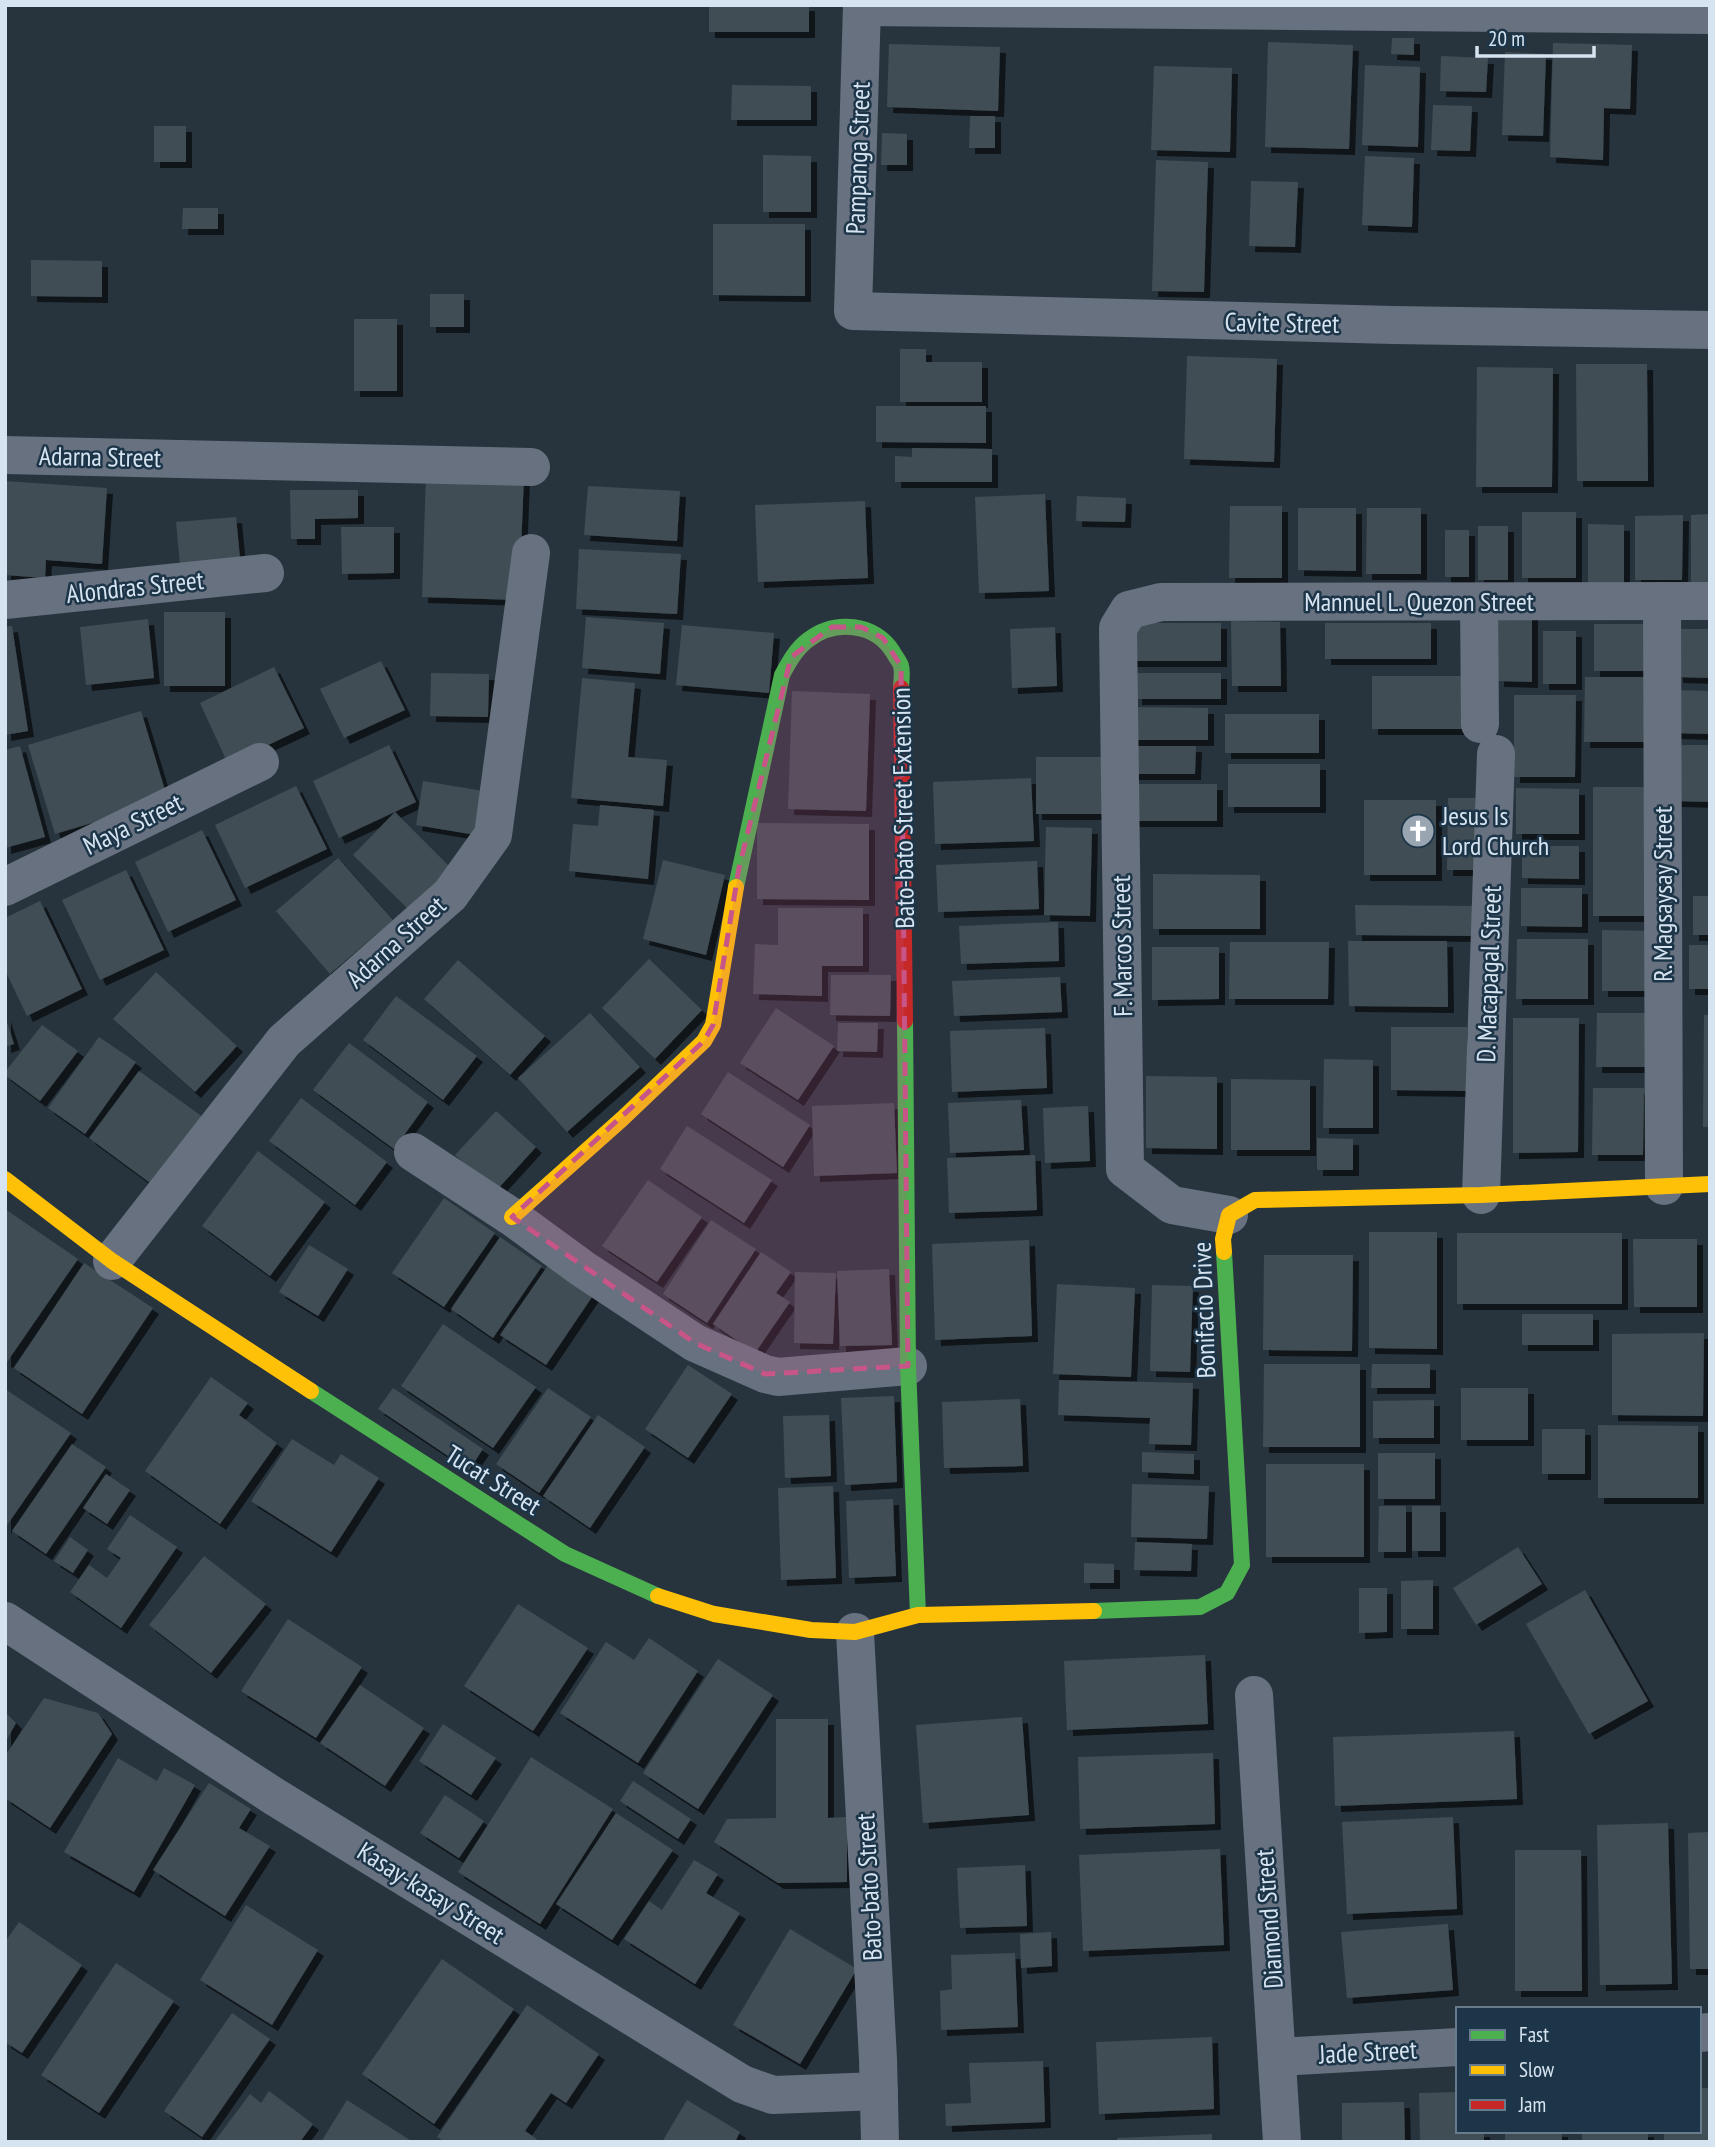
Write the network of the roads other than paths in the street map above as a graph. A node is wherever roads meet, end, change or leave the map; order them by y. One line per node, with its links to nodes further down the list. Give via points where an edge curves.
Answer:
1 (862, 6): 2 (street); 3 (street, Pampanga Street)
2 (1710, 15)
3 (853, 312): 4 (street, Cavite Street)
4 (1710, 330)
5 (5, 455): 6 (street, Adarna Street)
6 (531, 467)
7 (531, 553): 23 (street, Adarna Street, via 493,835 450,895 285,1041)
8 (265, 573): 9 (street, Alondras Street)
9 (5, 600)
10 (1479, 601): 11 (street, Mannuel L. Quezon Street); 13 (street, Mannuel L. Quezon Street, via 1161,602); 20 (street, D. Macapagal Street, via 1488,739)
11 (1662, 601): 12 (street, Mannuel L. Quezon Street); 19 (street, R. Magsaysay Street)
12 (1710, 601)
13 (1129, 610): 21 (street, F. Marcos Street, via 1118,628 1125,1169 1172,1205)
14 (260, 762): 15 (street, Maya Street)
15 (5, 887)
16 (413, 1152): 22 (street)
17 (5, 1180): 23 (street, Tucat Street)
18 (1710, 1184): 19 (street, Bonifacio Drive)
19 (1664, 1186): 20 (street, Bonifacio Drive)
20 (1481, 1195): 21 (street, Bonifacio Drive, via 1255,1200)
21 (1229, 1215): 25 (street, Bonifacio Drive, via 1223,1239 1242,1565 1227,1593 1200,1607)
22 (512, 1217): 24 (street, via 695,1342 765,1374 778,1377); 24 (street, Bato-bato Street Extension, via 704,1041 713,1025 739,868 782,675 807,640 832,627 861,627 883,638 901,666)
23 (112, 1261): 28 (street, Tucat Street, via 565,1554 648,1593 714,1614 811,1630)
24 (908, 1366): 26 (street, Bato-bato Street Extension)
25 (1022, 1614): 26 (street, Tucat Street)
26 (918, 1615): 28 (street, Tucat Street)
27 (5, 1621): 32 (street, Kasay-kasay Street, via 275,1797 743,2084 773,2095)
28 (855, 1632): 32 (street, Bato-bato Street)
29 (1254, 1695): 31 (street, Diamond Street)
30 (1456, 2047): 31 (street, Jade Street)
31 (1278, 2057): 34 (street, Diamond Street)
32 (880, 2091): 33 (street, Bato-bato Street)
33 (880, 2142)
34 (1282, 2142)

